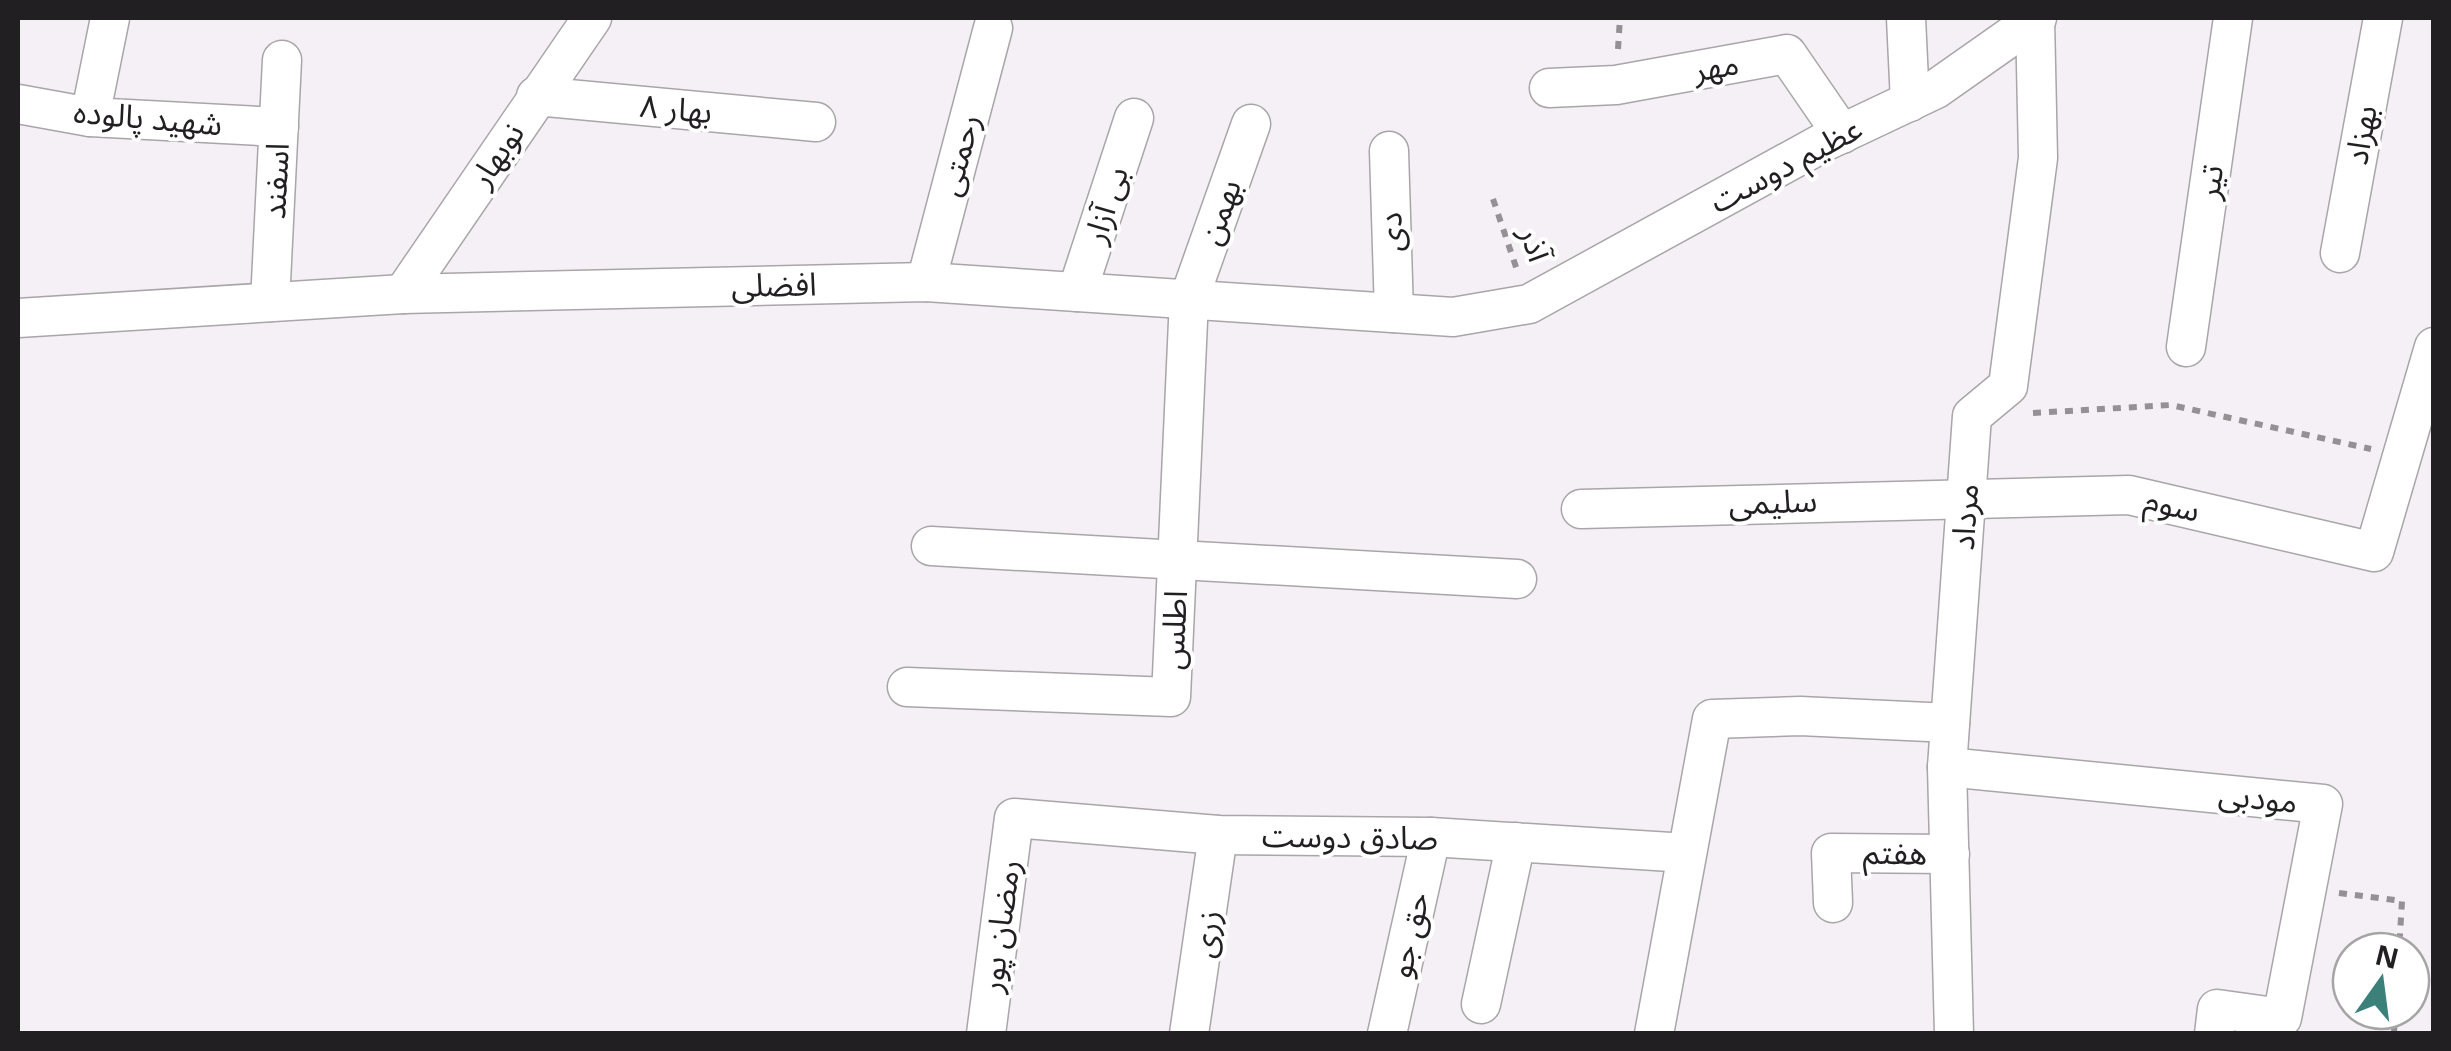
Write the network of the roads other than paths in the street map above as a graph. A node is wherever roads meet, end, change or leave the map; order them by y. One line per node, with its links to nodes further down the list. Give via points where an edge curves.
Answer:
1 (110, 18): 13 (street)
2 (592, 18): 10 (street, نوبهار)
3 (1906, 18): 11 (street)
4 (2036, 18): 11 (street, عظیم دوست); 31 (street, مرداد, via 2038,158 2008,386 1972,416)
5 (2233, 18): 29 (street, تیر)
6 (2383, 18): 20 (street, بهزاد)
7 (992, 28): 21 (street, رحمتی)
8 (282, 60): 17 (street, اسفند)
9 (1548, 88): 18 (street, مهر, via 1616,86 1787,54)
10 (536, 96): 15 (street, بهار ۸); 23 (street, نوبهار)
11 (1910, 102): 18 (street, عظیم دوست)
12 (18, 104): 13 (street, شهید پالوده)
13 (90, 117): 17 (street, شهید پالوده)
14 (1134, 118): 22 (street, بی آزار)
15 (816, 122)
16 (1251, 124): 24 (street, بهمن)
17 (278, 127): 25 (street, اسفند)
18 (1842, 134): 26 (street, عظیم دوست)
19 (1389, 151): 27 (street, دی)
20 (2340, 253)
21 (926, 282): 22 (street, افضلی); 23 (street, افضلی)
22 (1077, 292): 24 (street, افضلی)
23 (403, 294): 25 (street, افضلی)
24 (1188, 299): 27 (street, افضلی); 34 (street, اطلس)
25 (270, 302): 28 (street, افضلی)
26 (1528, 304): 27 (street, افضلی, via 1453,318)
27 (1394, 313)
28 (18, 318)
29 (2186, 347)
30 (2434, 347): 31 (street, سوم, via 2374,552 2129,495)
31 (1966, 496): 32 (street, سلیمی); 37 (street, مرداد)
32 (1580, 508)
33 (931, 546): 34 (street)
34 (1177, 562): 35 (street); 36 (street, اطلس, via 1172,697)
35 (1517, 579)
36 (907, 688)
37 (1950, 723): 38 (street, مرداد); 43 (street, via 1712,719)
38 (1947, 768): 44 (street, مرداد); 52 (street, مودبی, via 2323,804 2282,1018 2217,1009)
39 (1014, 818): 40 (street, صادق دوست); 47 (street, رمضان پور)
40 (1218, 835): 41 (street, صادق دوست); 48 (street, زری)
41 (1431, 837): 42 (street, صادق دوست); 49 (street, حق جو)
42 (1516, 842): 43 (street, صادق دوست); 46 (street)
43 (1687, 853): 50 (street)
44 (1950, 854): 45 (street, هفتم, via 1830,853); 51 (street, مرداد)
45 (1833, 903)
46 (1481, 1004)
47 (986, 1034)
48 (1189, 1034)
49 (1387, 1034)
50 (1654, 1034)
51 (1954, 1034)
52 (2214, 1034)

